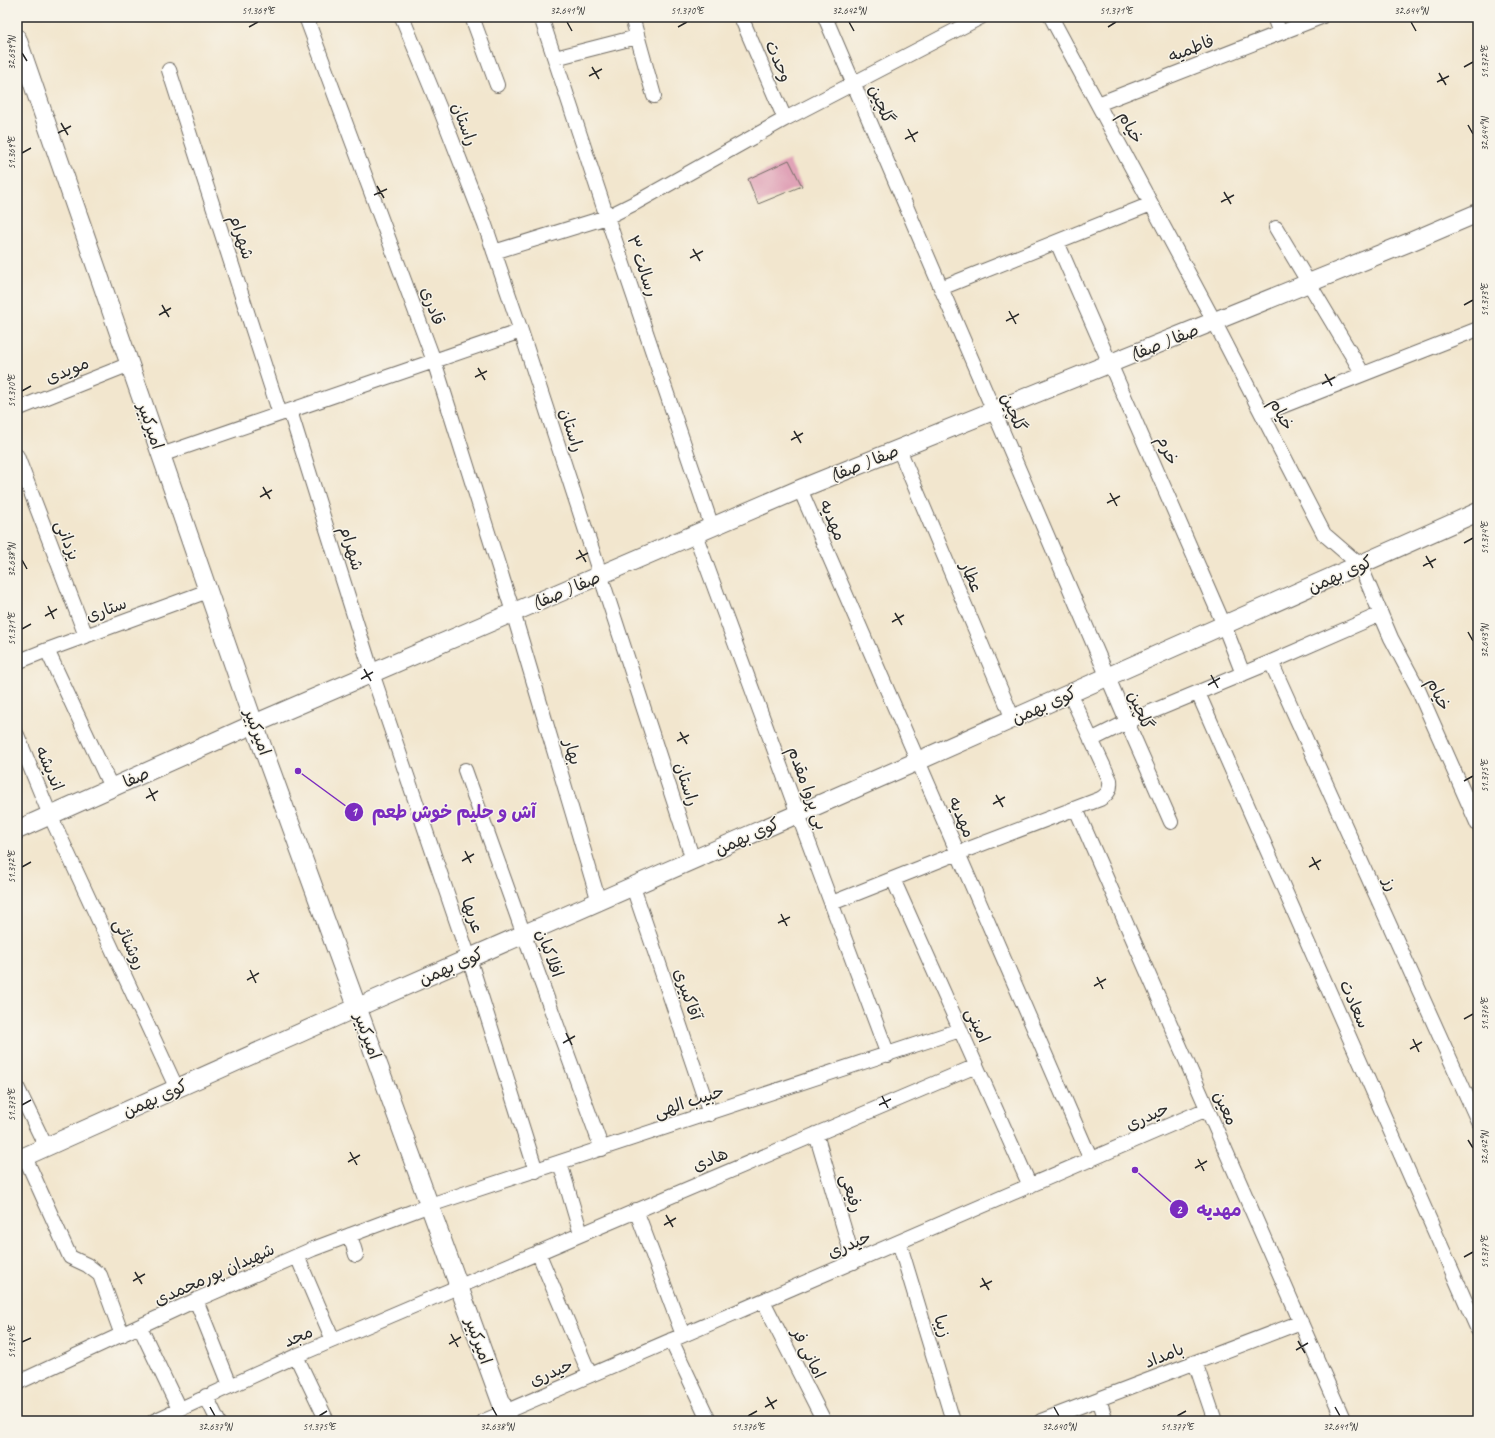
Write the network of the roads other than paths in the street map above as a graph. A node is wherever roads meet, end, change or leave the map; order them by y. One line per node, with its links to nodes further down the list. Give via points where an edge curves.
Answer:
1 (306, 17): 33 (street, قادری)
2 (402, 17): 27 (street, راستان, via 445,121)
3 (472, 17): 18 (street)
4 (541, 17): 15 (street, رسالت ۳)
5 (632, 17): 13 (street)
6 (741, 17): 21 (street, وحدت)
7 (825, 17): 17 (street, گلچین)
8 (981, 17): 17 (street)
9 (1051, 17): 20 (street, خیام)
10 (1274, 17): 12 (street)
11 (1320, 17): 12 (street, فاطمیه)
12 (1280, 33): 20 (street, فاطمیه)
13 (637, 37): 15 (street); 19 (street)
14 (17, 38): 35 (street, امیرکبیر)
15 (555, 58): 24 (street, رسالت ۳)
16 (169, 70): 39 (street, شهرام)
17 (853, 82): 21 (street); 29 (street, گلچین)
18 (497, 85)
19 (654, 96)
20 (1098, 104): 22 (street, خیام)
21 (785, 119): 24 (street, via 637,202)
22 (1151, 204): 26 (street); 30 (street, خیام)
23 (1478, 213): 28 (street, صفا ( صفا))
24 (607, 216): 27 (street); 46 (street, رسالت ۳)
25 (1276, 228): 28 (street)
26 (1057, 242): 29 (street); 34 (street, خرم)
27 (494, 252): 32 (street, راستان)
28 (1309, 283): 30 (street, صفا ( صفا)); 36 (street)
29 (941, 288): 38 (street, گلچین)
30 (1214, 321): 34 (street, صفا ( صفا)); 40 (street, خیام)
31 (1478, 329): 36 (street)
32 (521, 331): 33 (street); 49 (street, راستان)
33 (434, 361): 39 (street); 51 (street, قادری)
34 (1111, 363): 38 (street, صفا ( صفا)); 53 (street, خرم)
35 (130, 364): 37 (street, مویدی); 42 (street, امیرکبیر)
36 (1363, 374): 40 (street)
37 (17, 409)
38 (994, 410): 41 (street, صفا ( صفا)); 60 (street, گلچین)
39 (285, 413): 42 (street); 58 (street, شهرام)
40 (1262, 414): 48 (street, خیام, via 1324,534)
41 (899, 449): 44 (street, صفا ( صفا)); 63 (street, عطار)
42 (162, 455): 50 (street, امیرکبیر)
43 (17, 456): 54 (street, یزدانی)
44 (800, 488): 46 (street, صفا ( صفا)); 68 (street, مهدیه)
45 (1478, 512): 48 (street, کوی بهمن)
46 (712, 526): 47 (street, صفا ( صفا))
47 (695, 534): 49 (street, صفا ( صفا)); 72 (street, بی پروا مقدم)
48 (1360, 565): 52 (street, خیام); 53 (street, کوی بهمن)
49 (600, 575): 51 (street, صفا ( صفا)); 78 (street, راستان)
50 (208, 591): 54 (street, ستاری); 65 (street, امیرکبیر)
51 (513, 612): 58 (street, صفا ( صفا)); 81 (street, بهار)
52 (1381, 614): 57 (street); 75 (street, خیام)
53 (1224, 625): 59 (street, خرم); 60 (street, کوی بهمن)
54 (86, 636): 55 (street, ستاری)
55 (47, 650): 56 (street, ستاری); 70 (street)
56 (17, 662)
57 (1271, 662): 59 (street); 93 (street, رز)
58 (372, 673): 65 (street, صفا ( صفا)); 84 (street, عربها)
59 (1243, 674): 61 (street)
60 (1108, 677): 62 (street, کوی بهمن); 64 (street, گلچین)
61 (1198, 693): 64 (street); 116 (street, سعادت)
62 (1070, 694): 63 (street, کوی بهمن); 67 (street)
63 (1012, 719): 68 (street, کوی بهمن)
64 (1126, 722): 67 (street); 74 (street, گلچین)
65 (254, 724): 70 (street, صفا); 85 (street, امیرکبیر)
66 (17, 735): 73 (street, اندیشه)
67 (1091, 740): 71 (street, via 1111,787 1100,799)
68 (918, 761): 72 (street, کوی بهمن); 77 (street, مهدیه)
69 (465, 770): 83 (street, افلاکیان)
70 (111, 788): 73 (street, صفا)
71 (1076, 809): 77 (street); 91 (street, معین)
72 (798, 814): 78 (street, کوی بهمن); 82 (street, بی پروا مقدم)
73 (50, 815): 76 (street, صفا); 90 (street, روشنائی)
74 (1171, 822)
75 (1478, 825)
76 (17, 830)
77 (958, 853): 79 (street); 98 (street, مهدیه)
78 (693, 860): 80 (street, کوی بهمن)
79 (893, 879): 82 (street); 86 (street, امینی)
80 (633, 887): 81 (street, کوی بهمن); 92 (street, آقاکبیری)
81 (599, 902): 83 (street, کوی بهمن)
82 (832, 904): 87 (street, بی پروا مقدم)
83 (524, 934): 84 (street, کوی بهمن); 96 (street, افلاکیان)
84 (469, 958): 85 (street, کوی بهمن); 100 (street, عربها)
85 (358, 1007): 90 (street, کوی بهمن); 102 (street, امیرکبیر)
86 (960, 1030): 87 (street, حبیب الهی); 88 (street, امینی)
87 (888, 1055): 92 (street, حبیب الهی)
88 (976, 1066): 94 (street, هادی); 101 (street, امینی)
89 (17, 1087): 95 (street)
90 (177, 1088): 95 (street, کوی بهمن)
91 (1207, 1109): 98 (street, حیدری); 114 (street, معین)
92 (710, 1114): 96 (street, حبیب الهی)
93 (1478, 1121)
94 (816, 1134): 103 (street, هادی); 110 (street, رفیعی)
95 (46, 1147): 97 (street, کوی بهمن)
96 (602, 1149): 99 (street, حبیب الهی)
97 (21, 1158): 117 (street, via 70,1256 100,1275)
98 (1091, 1160): 101 (street, حیدری)
99 (560, 1163): 100 (street, حبیب الهی); 104 (street)
100 (536, 1171): 102 (street, حبیب الهی)
101 (1030, 1186): 106 (street, حیدری)
102 (430, 1206): 105 (street, شهیدان پورمحمدی); 111 (street, امیرکبیر)
103 (636, 1210): 104 (street, هادی); 118 (street)
104 (581, 1234): 107 (street, هادی)
105 (350, 1235): 108 (street); 109 (street, شهیدان پورمحمدی)
106 (899, 1242): 110 (street, حیدری); 135 (street, زیبا)
107 (538, 1252): 111 (street, هادی); 122 (street)
108 (356, 1255)
109 (297, 1256): 112 (street, شهیدان پورمحمدی); 119 (street)
110 (854, 1262): 113 (street, حیدری)
111 (459, 1286): 119 (street, مجد); 128 (street, امیرکبیر)
112 (196, 1300): 115 (street, شهیدان پورمحمدی); 124 (street)
113 (763, 1300): 118 (street, حیدری); 134 (street, امانی فر)
114 (1301, 1322): 121 (street, بامداد); 139 (street, معین)
115 (140, 1327): 117 (street, شهیدان پورمحمدی); 127 (street)
116 (1478, 1330)
117 (122, 1335): 123 (street, شهیدان پورمحمدی)
118 (677, 1337): 122 (street, حیدری); 133 (street)
119 (333, 1340): 120 (street, مجد)
120 (296, 1356): 124 (street, مجد); 131 (street)
121 (1195, 1362): 126 (street, بامداد); 138 (street)
122 (590, 1375): 128 (street, حیدری)
123 (17, 1383)
124 (230, 1385): 125 (street, مجد)
125 (206, 1396): 127 (street, مجد); 130 (street)
126 (1099, 1399): 136 (street, بامداد); 137 (street)
127 (179, 1409): 129 (street, مجد)
128 (507, 1416): 132 (street, حیدری)
129 (154, 1421)
130 (218, 1421)
131 (327, 1421)
132 (484, 1421)
133 (709, 1421)
134 (824, 1421)
135 (953, 1421)
136 (1041, 1421)
137 (1106, 1421)
138 (1215, 1421)
139 (1344, 1421)

